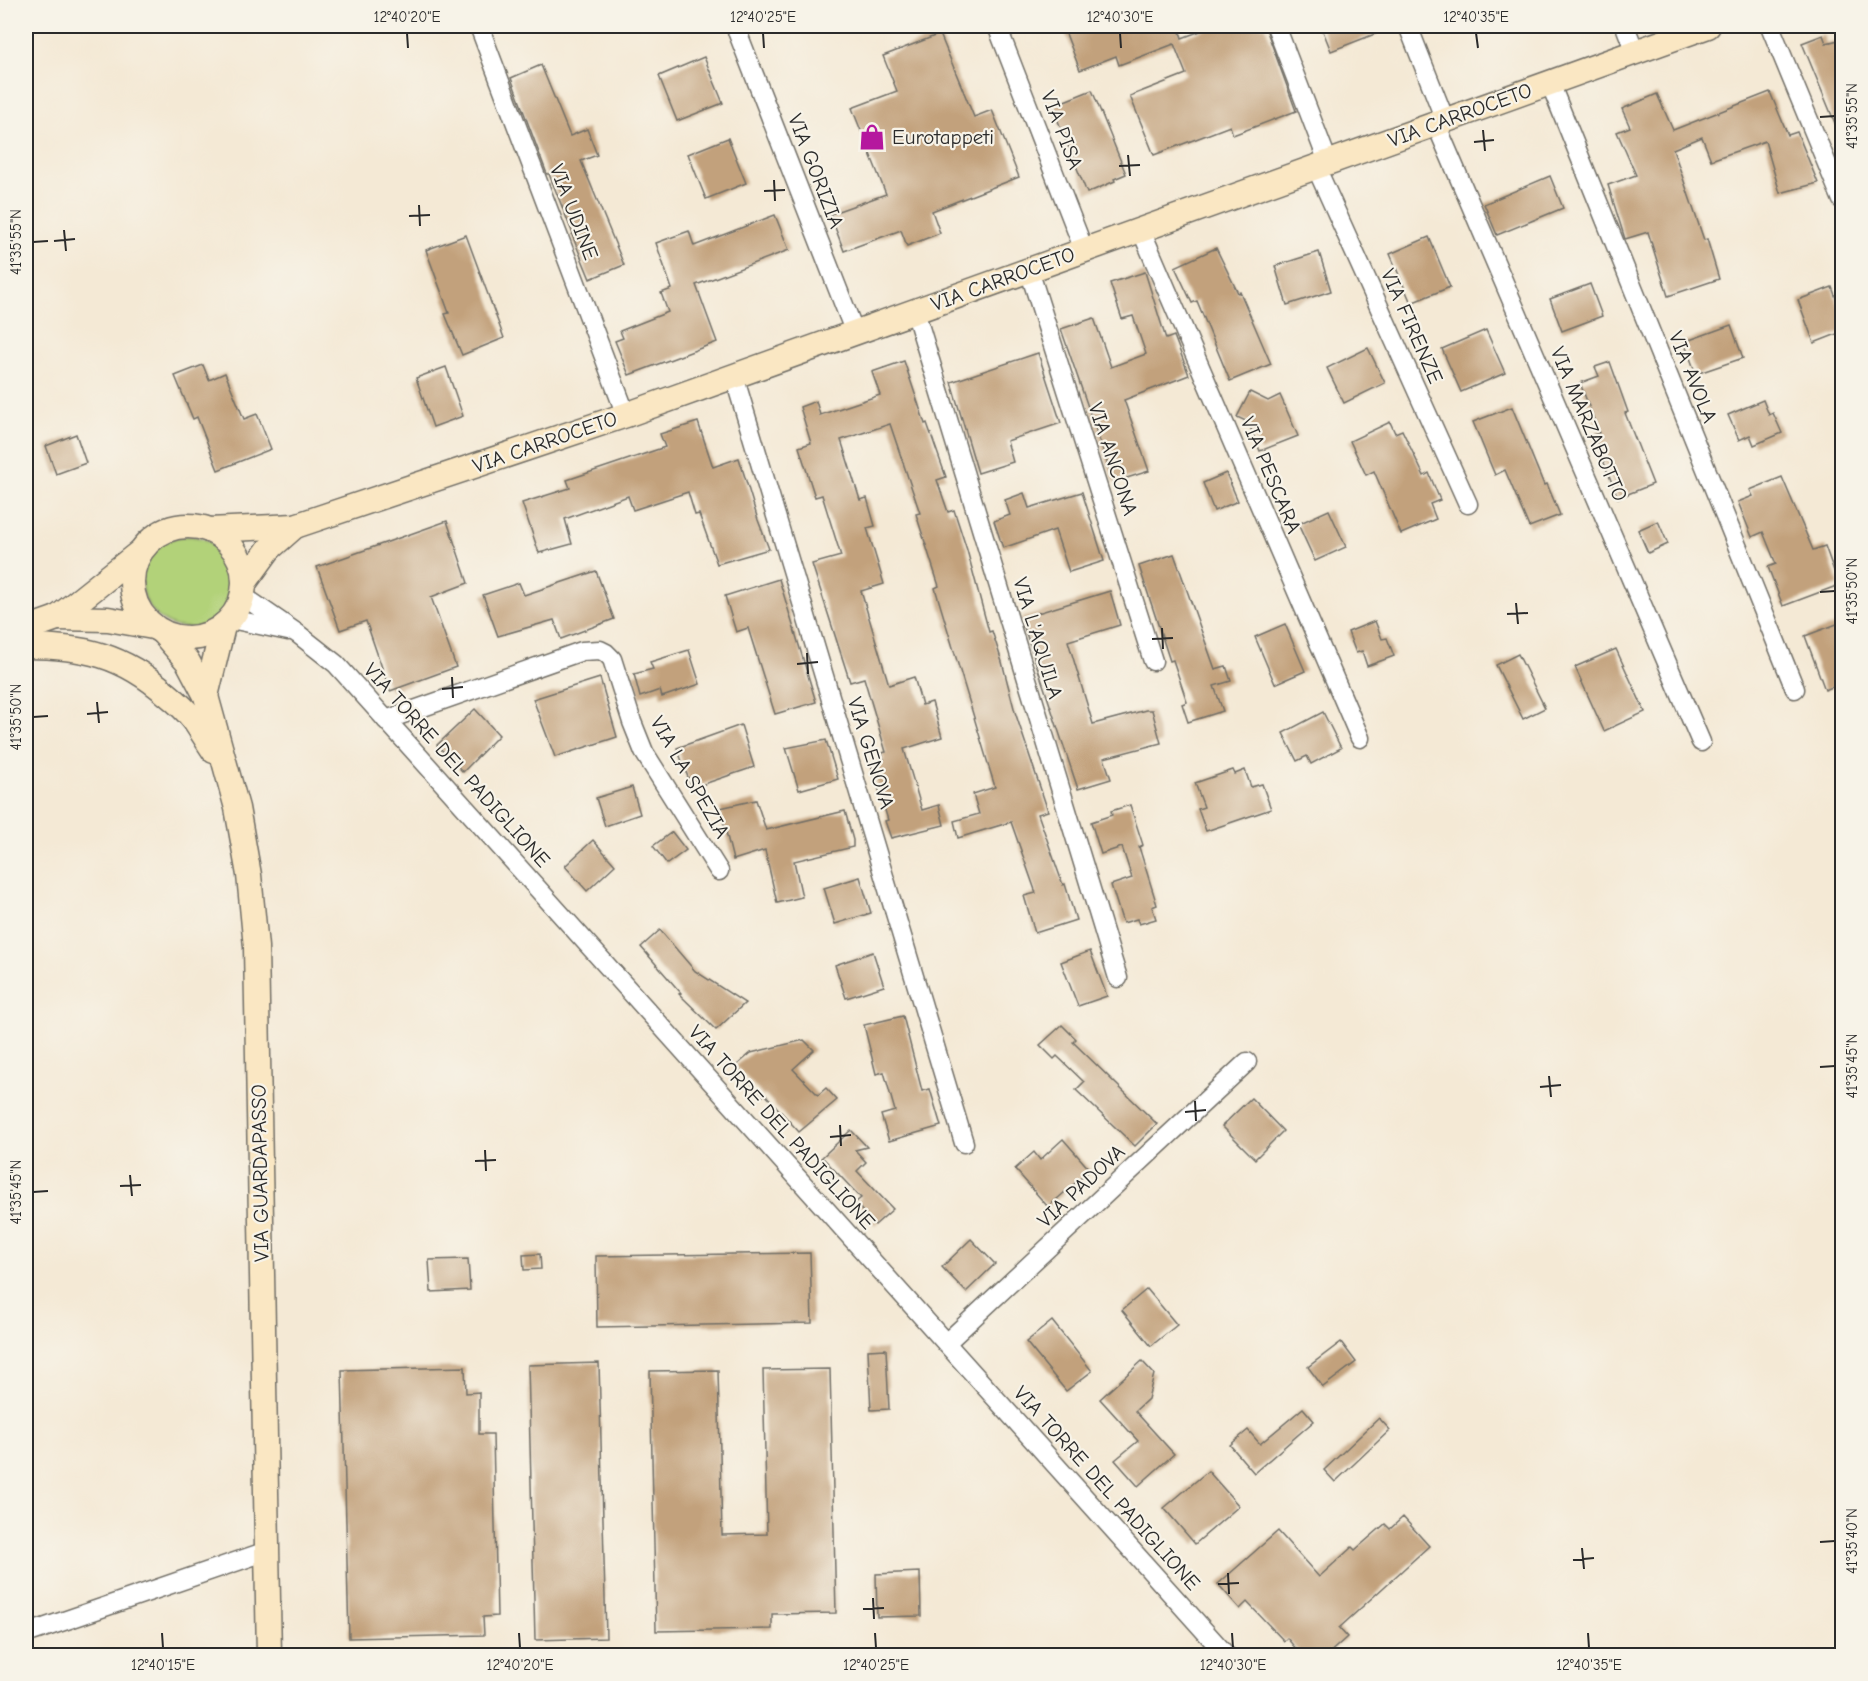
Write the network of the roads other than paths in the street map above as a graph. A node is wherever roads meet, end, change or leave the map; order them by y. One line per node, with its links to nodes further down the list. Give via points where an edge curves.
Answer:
1 (479, 26): 20 (street, VIA UDINE)
2 (735, 26): 18 (street, VIA GORIZIA)
3 (997, 26): 15 (street, VIA PISA)
4 (1276, 26): 12 (street, VIA FIRENZE)
5 (1408, 26): 11 (street, VIA MARZABOTTO)
6 (1625, 26): 9 (street)
7 (1708, 26): 9 (street, VIA CARROCETO)
8 (1770, 26): 13 (street)
9 (1635, 52): 10 (street, VIA CARROCETO)
10 (1550, 83): 11 (street, VIA CARROCETO); 33 (street, VIA AVOLA)
11 (1440, 122): 12 (street, VIA CARROCETO); 37 (street, VIA MARZABOTTO)
12 (1322, 165): 14 (street, VIA CARROCETO); 21 (street, VIA FIRENZE)
13 (1842, 200)
14 (1141, 230): 15 (street, VIA CARROCETO); 36 (street, VIA PESCARA)
15 (1084, 250): 16 (street, VIA CARROCETO)
16 (1029, 270): 17 (street, VIA CARROCETO); 32 (street, VIA ANCONA)
17 (915, 311): 18 (street, VIA CARROCETO); 40 (street, VIA L'AQUILA)
18 (855, 333): 19 (street, VIA CARROCETO)
19 (734, 376): 20 (street, VIA CARROCETO); 42 (street, VIA GENOVA)
20 (626, 415): 22 (street, VIA CARROCETO)
21 (1468, 504)
22 (295, 526): 23 (street, VIA CARROCETO); 25 (street, VIA CARROCETO, via 269,549)
23 (209, 530): 24 (street, via 178,526 163,531); 25 (street, via 235,550 243,569)
24 (140, 552): 26 (street); 29 (street, via 134,565 132,592 143,617)
25 (244, 589): 27 (street, via 239,608); 30 (street, VIA TORRE DEL PADIGLIONE)
26 (57, 618): 28 (street); 29 (street, via 108,619)
27 (227, 623): 29 (street, via 209,635 194,638 177,638); 30 (street, VIA TORRE DEL PADIGLIONE); 34 (street)
28 (26, 629)
29 (157, 629): 34 (street, VIA GUARDAPASSO, via 188,662)
30 (298, 633): 35 (street, VIA TORRE DEL PADIGLIONE, via 336,664)
31 (26, 646): 38 (street, via 90,652 133,668 193,719)
32 (1153, 661)
33 (1795, 689)
34 (206, 696): 38 (street, VIA GUARDAPASSO)
35 (386, 720): 39 (street, VIA LA SPEZIA, via 582,651 606,653 614,664 644,752); 43 (street, VIA TORRE DEL PADIGLIONE)
36 (1360, 738)
37 (1701, 742)
38 (229, 773): 44 (street, VIA GUARDAPASSO, via 249,875 256,947)
39 (719, 871)
40 (1118, 978)
41 (1247, 1062): 43 (street, VIA PADOVA)
42 (964, 1143)
43 (946, 1343): 47 (street, VIA TORRE DEL PADIGLIONE)
44 (267, 1551): 45 (street); 46 (street, VIA GUARDAPASSO)
45 (26, 1634)
46 (270, 1656)
47 (1227, 1656)

